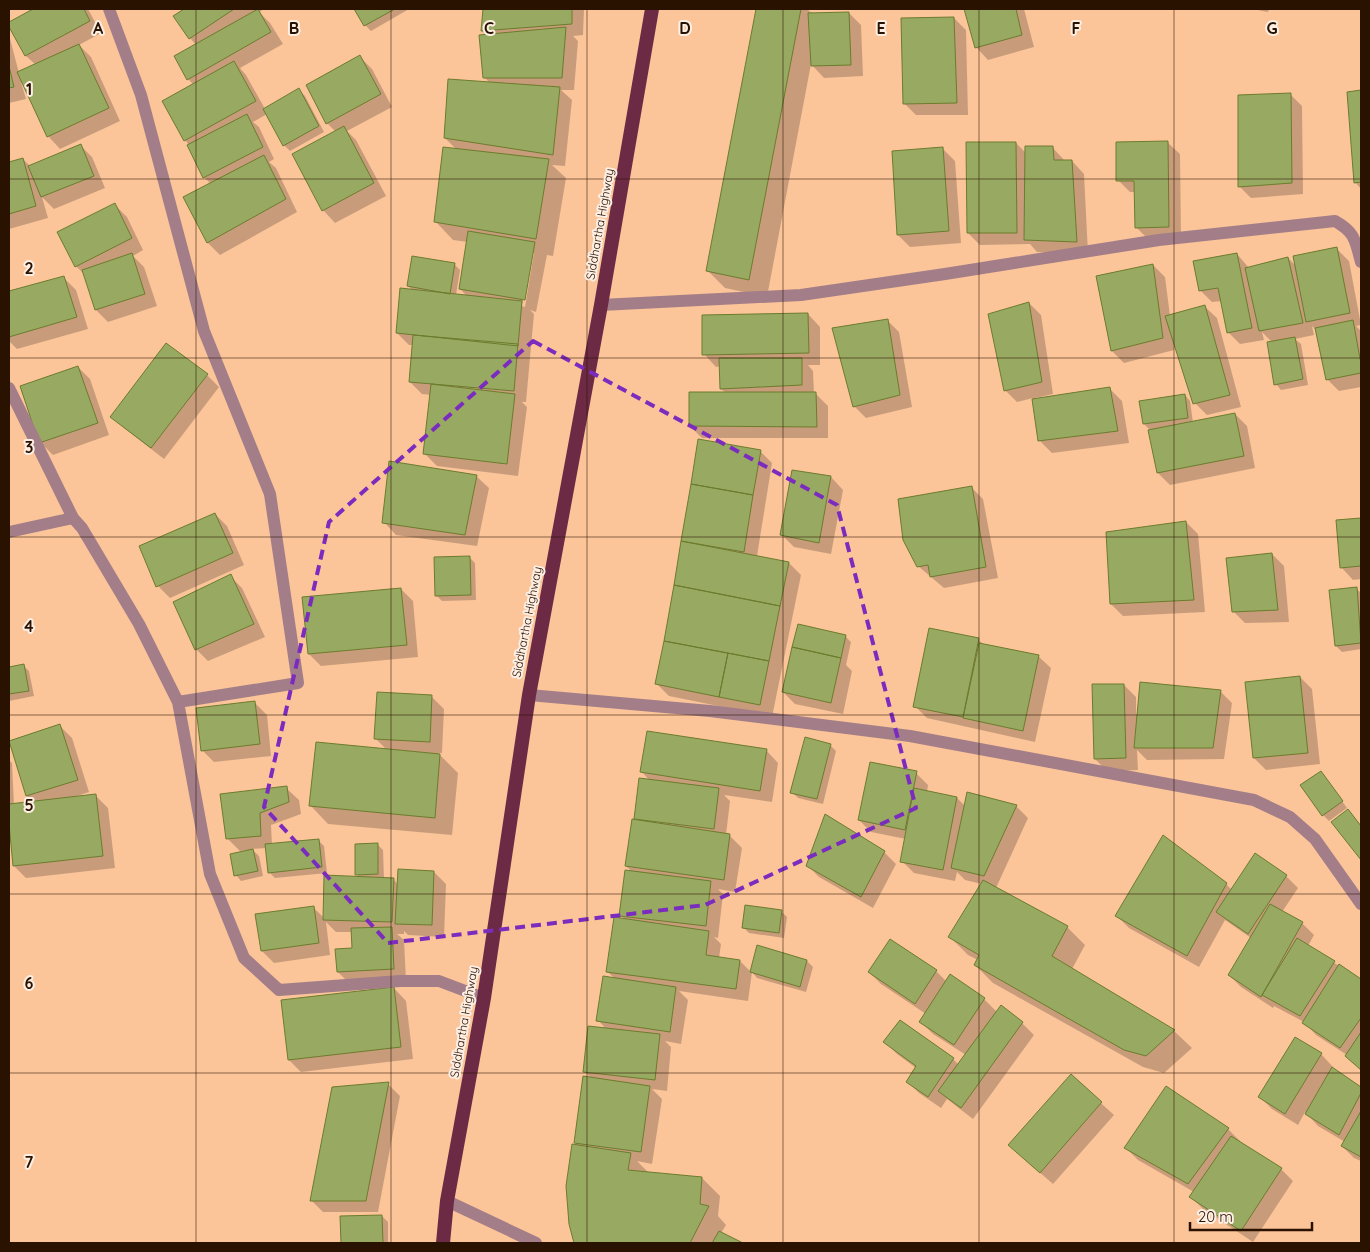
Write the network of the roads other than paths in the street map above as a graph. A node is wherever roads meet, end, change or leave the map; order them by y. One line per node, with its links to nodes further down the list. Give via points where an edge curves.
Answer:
1 (109, 9): 9 (street, via 141,95 204,331 270,494 298,683)
2 (652, 9): 4 (highway, Siddhartha Highway)
3 (1361, 262): 4 (street, via 1353,235 1335,221 1158,240 801,295)
4 (601, 305): 8 (highway, Siddhartha Highway)
5 (9, 388): 6 (street)
6 (73, 518): 7 (street); 9 (street, via 139,624)
7 (9, 532)
8 (529, 695): 10 (street, via 710,711 910,736 1254,800 1290,816 1315,839); 11 (highway, Siddhartha Highway)
9 (178, 702): 11 (street, via 210,874 244,958 279,990 400,980 439,981)
10 (1361, 904)
11 (484, 998): 12 (highway, Siddhartha Highway)
12 (447, 1201): 13 (highway, Siddhartha Highway); 14 (street)
13 (443, 1243)
14 (536, 1243)

